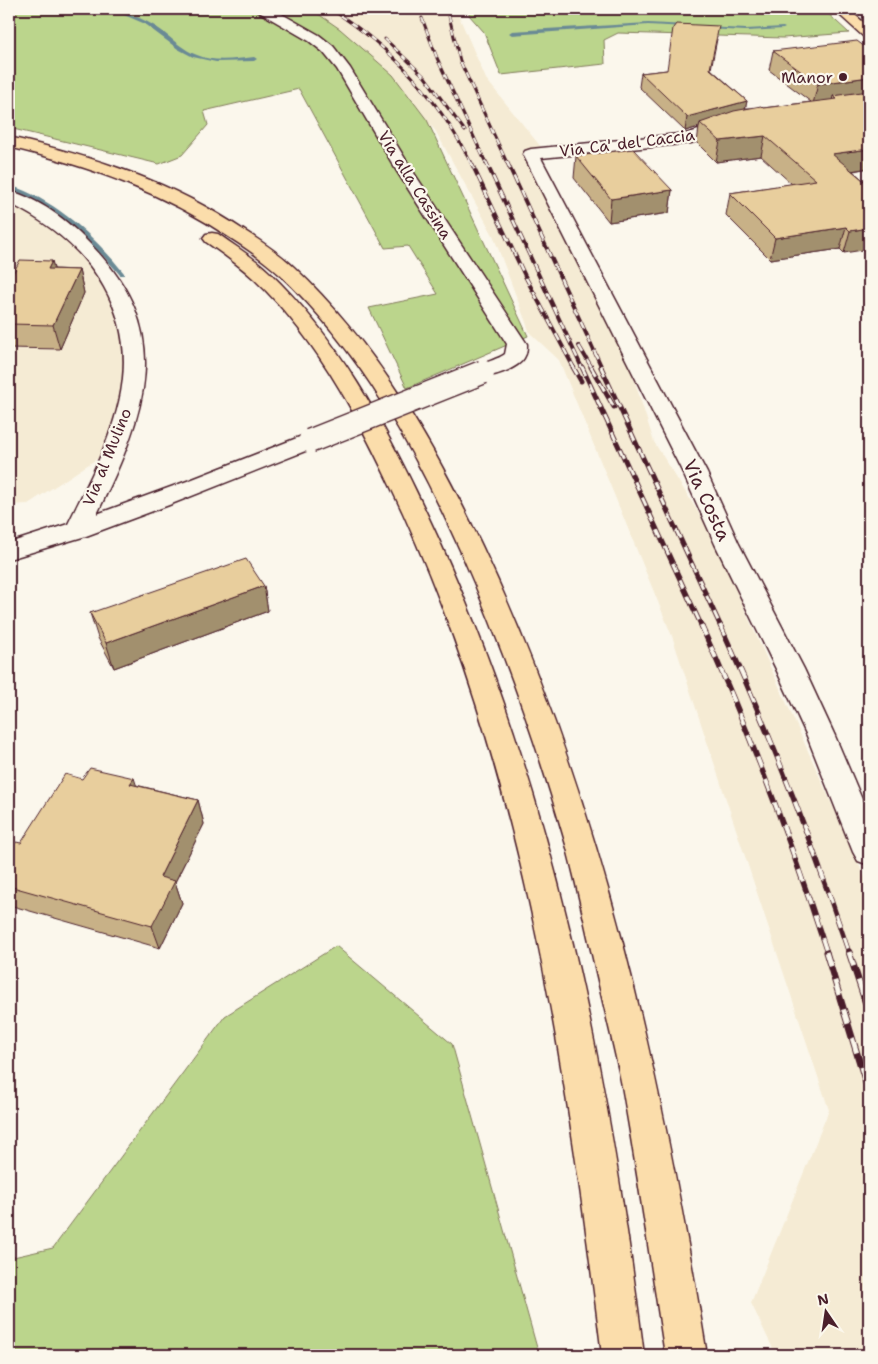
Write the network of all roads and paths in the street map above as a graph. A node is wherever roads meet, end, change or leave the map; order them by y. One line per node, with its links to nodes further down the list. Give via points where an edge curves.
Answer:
1 (264, 9): 9 (street, Via alla Cassina, via 314,38 343,68 404,170 517,344 515,356)
2 (840, 9): 3 (main road)
3 (869, 34)
4 (750, 120): 7 (street, Via Ca' del Caccia, via 691,138)
5 (9, 142): 14 (main road, via 133,178 212,217 264,252 334,320 394,404 428,461 501,614 543,725 583,851 639,1082)
6 (9, 154): 13 (main road, via 95,178 147,201 205,233 259,273 314,334 357,399 388,457 422,524 462,621 498,726 533,845 592,1136)
7 (531, 154): 12 (street, Via Costa, via 695,473 814,719)
8 (9, 196): 10 (street, Via al Mulino, via 80,241 106,273 130,324 135,349 128,409 115,447)
9 (483, 372): 10 (street, Via al Mulino, bridge)
10 (77, 530): 11 (street, Via al Mulino)
11 (9, 551)
12 (869, 852)
13 (623, 1355)
14 (686, 1355)

